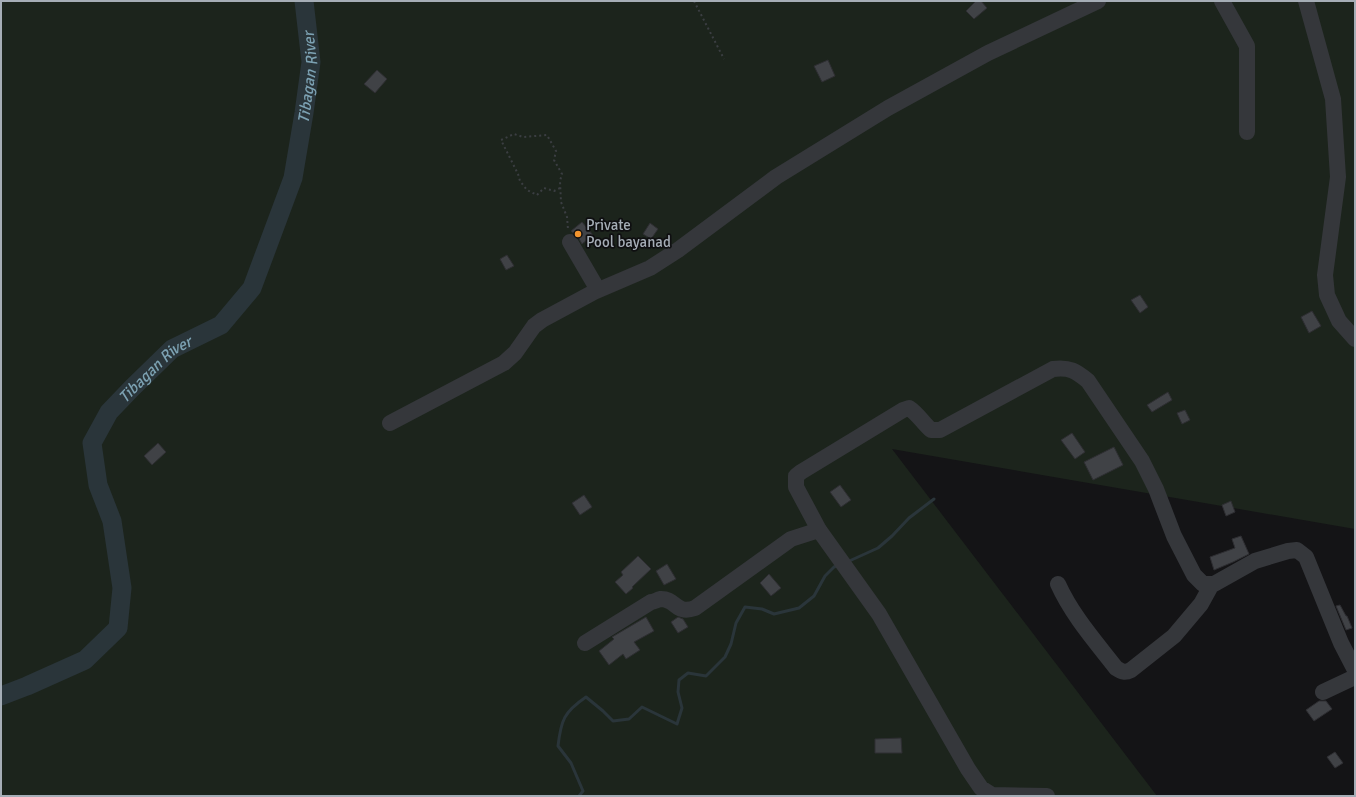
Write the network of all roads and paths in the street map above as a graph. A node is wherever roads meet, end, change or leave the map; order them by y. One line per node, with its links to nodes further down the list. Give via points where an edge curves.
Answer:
1 (694, 1): 5 (path)
2 (1098, 1): 9 (street, via 988,53 888,108 776,177 650,268)
3 (1222, 1): 6 (street, via 1247,46)
4 (1306, 1): 10 (street, via 1333,99 1338,177 1325,275 1327,295 1339,321)
5 (724, 59)
6 (1247, 132)
7 (560, 188): 7 (path, via 562,174 554,160 556,151 547,134 523,137 514,134 501,140 520,182 527,190 537,195 544,188 554,191); 8 (path)
8 (570, 242): 9 (street)
9 (598, 290): 11 (street, via 534,326 515,353 504,363)
10 (1355, 339)
11 (390, 423)
12 (819, 530): 14 (street, via 796,487 796,476 801,472 903,410 909,408 931,430 940,430 1053,369 1066,367 1088,381 1138,455 1194,575 1203,584); 15 (street, via 791,539 696,608 681,609 672,602 660,599); 19 (street, via 879,614 968,769 982,788 992,795)
13 (1058, 584): 14 (street, via 1076,616 1116,668 1127,672 1174,636 1201,604)
14 (1212, 584): 16 (street, via 1255,561 1297,550 1306,557 1341,643)
15 (585, 643)
16 (1355, 670)
17 (1355, 677): 18 (street)
18 (1323, 692)
19 (1047, 796)

